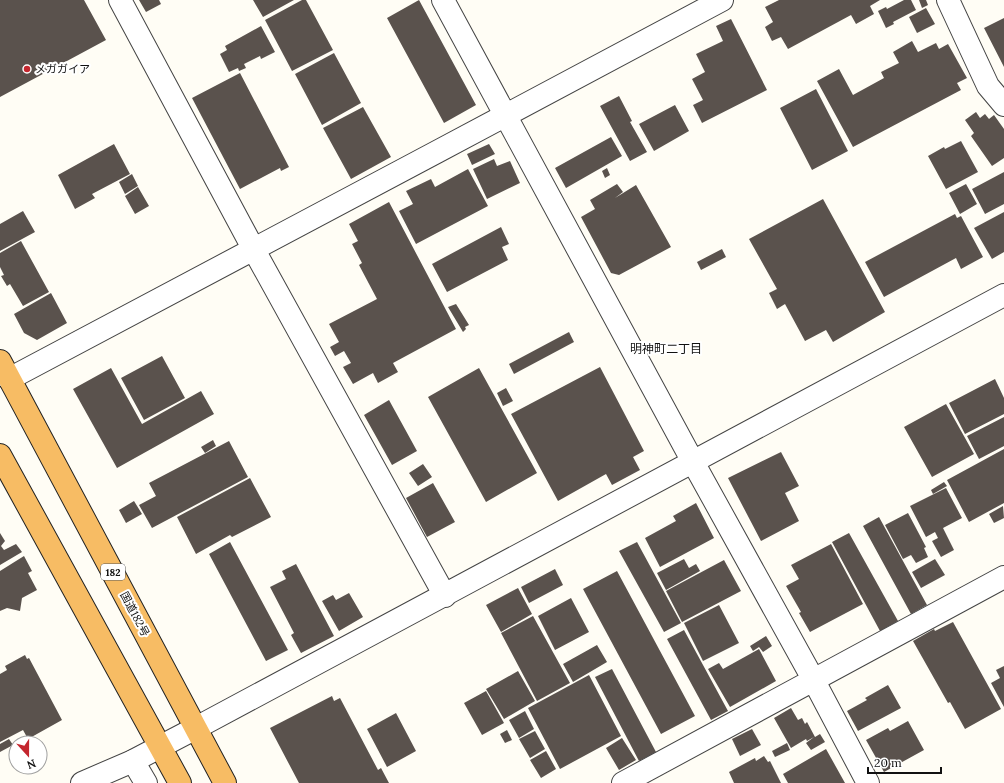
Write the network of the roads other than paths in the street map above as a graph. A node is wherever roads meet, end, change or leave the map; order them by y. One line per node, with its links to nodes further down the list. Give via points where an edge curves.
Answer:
1 (120, 0): 7 (street)
2 (443, 0): 6 (street)
3 (722, 0): 6 (street)
4 (948, 0): 5 (street, via 988,86)
5 (1004, 105)
6 (506, 114): 7 (street); 11 (street)
7 (254, 250): 9 (street); 13 (street)
8 (1004, 296): 11 (street)
9 (5, 370): 15 (highway, 国道182号 / 182)
10 (0, 455): 16 (highway)
11 (693, 462): 13 (street); 14 (street)
12 (1004, 577): 14 (street)
13 (445, 596): 15 (street)
14 (813, 679): 22 (street); 23 (street)
15 (196, 728): 16 (street); 21 (highway, 国道182号 / 182)
16 (160, 747): 17 (street); 20 (highway)
17 (133, 761): 18 (street); 19 (street)
18 (82, 783)
19 (146, 783)
20 (180, 783)
21 (225, 783)
22 (623, 783)
23 (868, 783)

